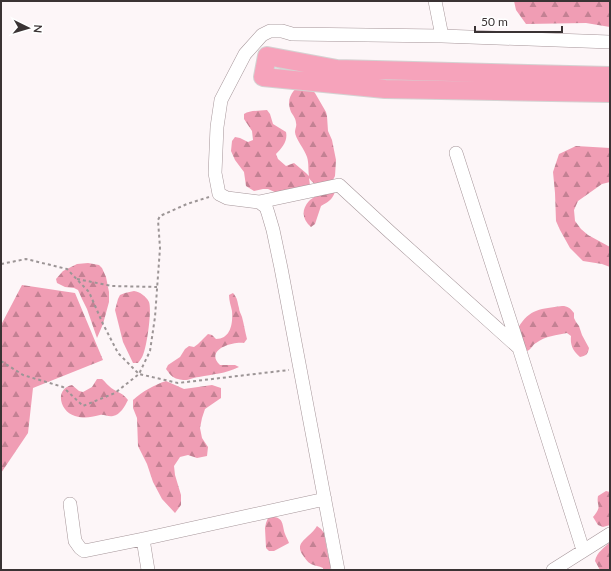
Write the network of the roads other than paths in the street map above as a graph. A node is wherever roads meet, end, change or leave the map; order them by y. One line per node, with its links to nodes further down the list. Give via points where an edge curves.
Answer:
1 (435, 1): 2 (street)
2 (442, 36): 3 (street); 7 (street, via 292,34 282,31 270,31 262,35 245,54 221,100 217,127 216,173 219,194 227,198)
3 (610, 42)
4 (610, 76): 5 (highway, via 337,69 267,56 263,77 385,89)
5 (610, 93)
6 (456, 153): 8 (street)
7 (259, 202): 8 (street, via 339,185); 9 (street, via 266,207 273,230)
8 (519, 348): 13 (street)
9 (325, 499): 12 (street); 15 (street)
10 (70, 504): 12 (street, via 75,541 84,551)
11 (610, 534): 13 (street)
12 (143, 540): 14 (street)
13 (583, 550): 16 (street)
14 (148, 570)
15 (338, 570)
16 (553, 570)

